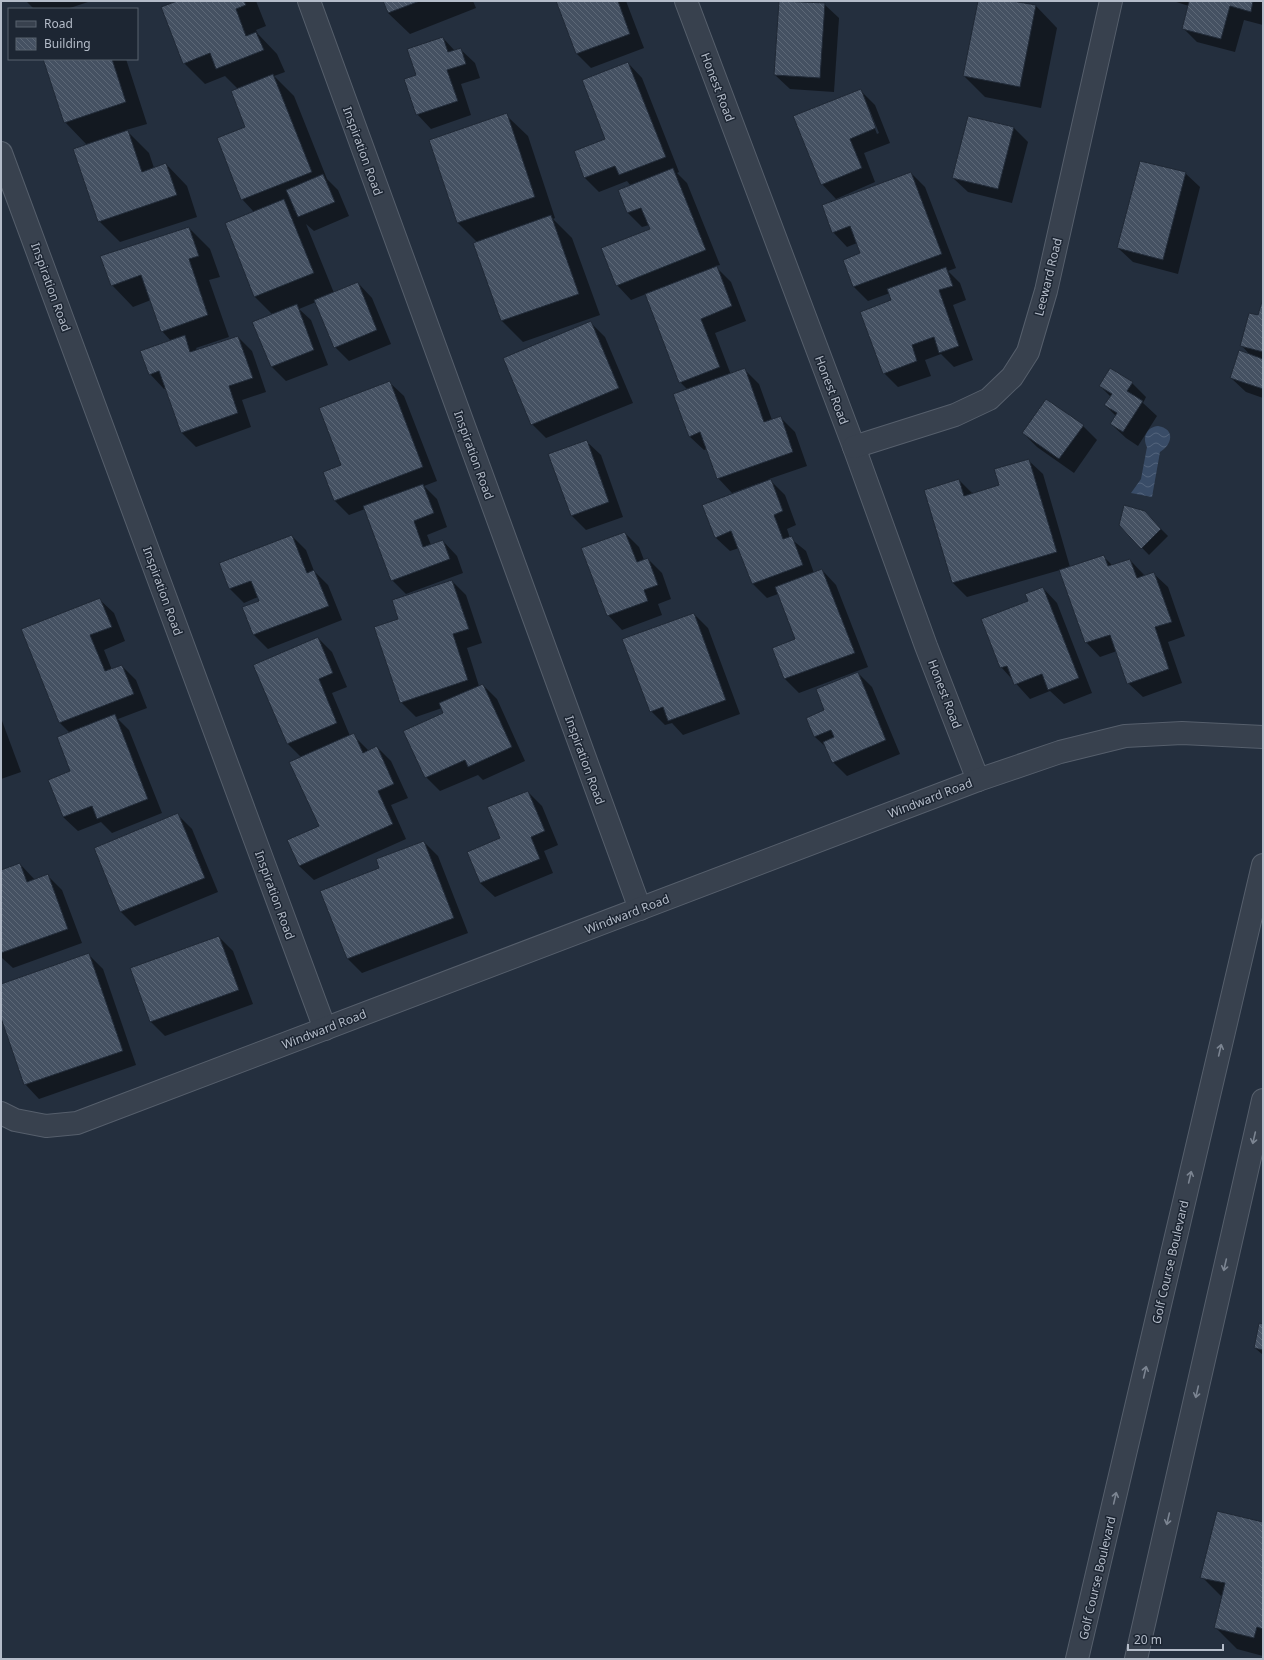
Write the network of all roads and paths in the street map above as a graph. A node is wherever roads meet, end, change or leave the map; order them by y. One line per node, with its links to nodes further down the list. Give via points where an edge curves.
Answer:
1 (309, 1): 9 (street, Inspiration Road)
2 (686, 1): 5 (street, Honest Road)
3 (1111, 1): 5 (street, Leeward Road, via 1046,290 1028,352 1012,377 989,399 955,415)
4 (1, 153): 10 (street, Inspiration Road)
5 (854, 447): 7 (street, Honest Road)
6 (1263, 737): 7 (street, Windward Road, via 1182,732 1125,736 1060,752)
7 (978, 780): 9 (street, Windward Road)
8 (1263, 865): 13 (street, Golf Course Boulevard, one-way to 8)
9 (640, 910): 10 (street, Windward Road)
10 (325, 1029): 12 (street, Windward Road, via 77,1124 46,1126 15,1120)
11 (1263, 1100): 14 (street, one-way to 14)
12 (1, 1113)
13 (1078, 1659)
14 (1136, 1659)

